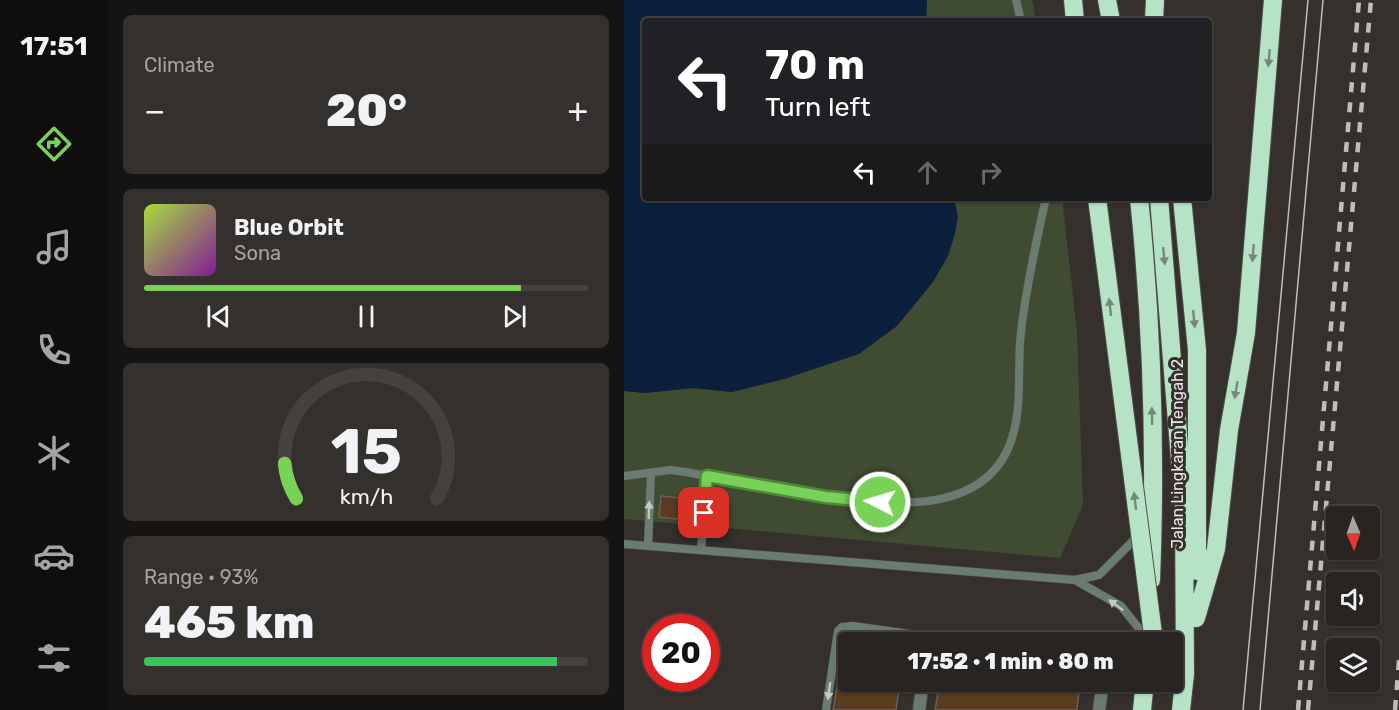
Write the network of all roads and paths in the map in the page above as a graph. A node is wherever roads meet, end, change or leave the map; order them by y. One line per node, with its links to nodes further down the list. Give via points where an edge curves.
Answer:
1 (1016, 0): 7 (lane)
2 (1073, 0): 8 (highway)
3 (1107, 0): 9 (highway)
4 (1151, 0): 10 (highway)
5 (1155, 0): 11 (highway, bridge)
6 (1273, 0): 25 (highway, one-way to 25, via 1246,333 1229,430 1216,549)
7 (1020, 18)
8 (1075, 18)
9 (1110, 18)
10 (1154, 18)
11 (1155, 18)
12 (1045, 201): 19 (lane, via 1021,332 1014,433 1007,453 984,478 962,494 898,503 838,498)
13 (1097, 201): 29 (highway, one-way to 13, bridge)
14 (1139, 201): 20 (highway, Jalan Lingkaran Tengah 2, one-way to 14, via 1150,328)
15 (1159, 201): 39 (highway, one-way to 39, via 1184,509 1185,674)
16 (1182, 201): 25 (highway, Jalan Lingkaran Tengah 2, one-way to 25, via 1197,350)
17 (651, 474): 18 (lane); 19 (lane, via 670,470); 22 (lane, one-way to 17)
18 (624, 476)
19 (707, 476): 23 (lane)
20 (1154, 519): 24 (lane, via 1099,575); 28 (highway, Jalan Lingkaran Tengah 2)
21 (624, 544): 22 (lane)
22 (648, 546): 23 (lane)
23 (701, 550): 24 (lane)
24 (1075, 580): 27 (lane, one-way to 24, via 1121,606)
25 (1196, 618): 40 (highway, Jalan Lingkaran Tengah 2)
26 (886, 632): 34 (lane, one-way to 34, via 853,626 838,631)
27 (1141, 632)
28 (1149, 632)
29 (1153, 632)
30 (921, 692): 35 (street)
31 (1101, 692): 36 (street)
32 (1144, 692): 37 (highway)
33 (1156, 692): 38 (highway)
34 (826, 710)
35 (919, 710)
36 (1099, 710)
37 (1142, 710)
38 (1155, 710)
39 (1181, 710)
40 (1186, 710)

